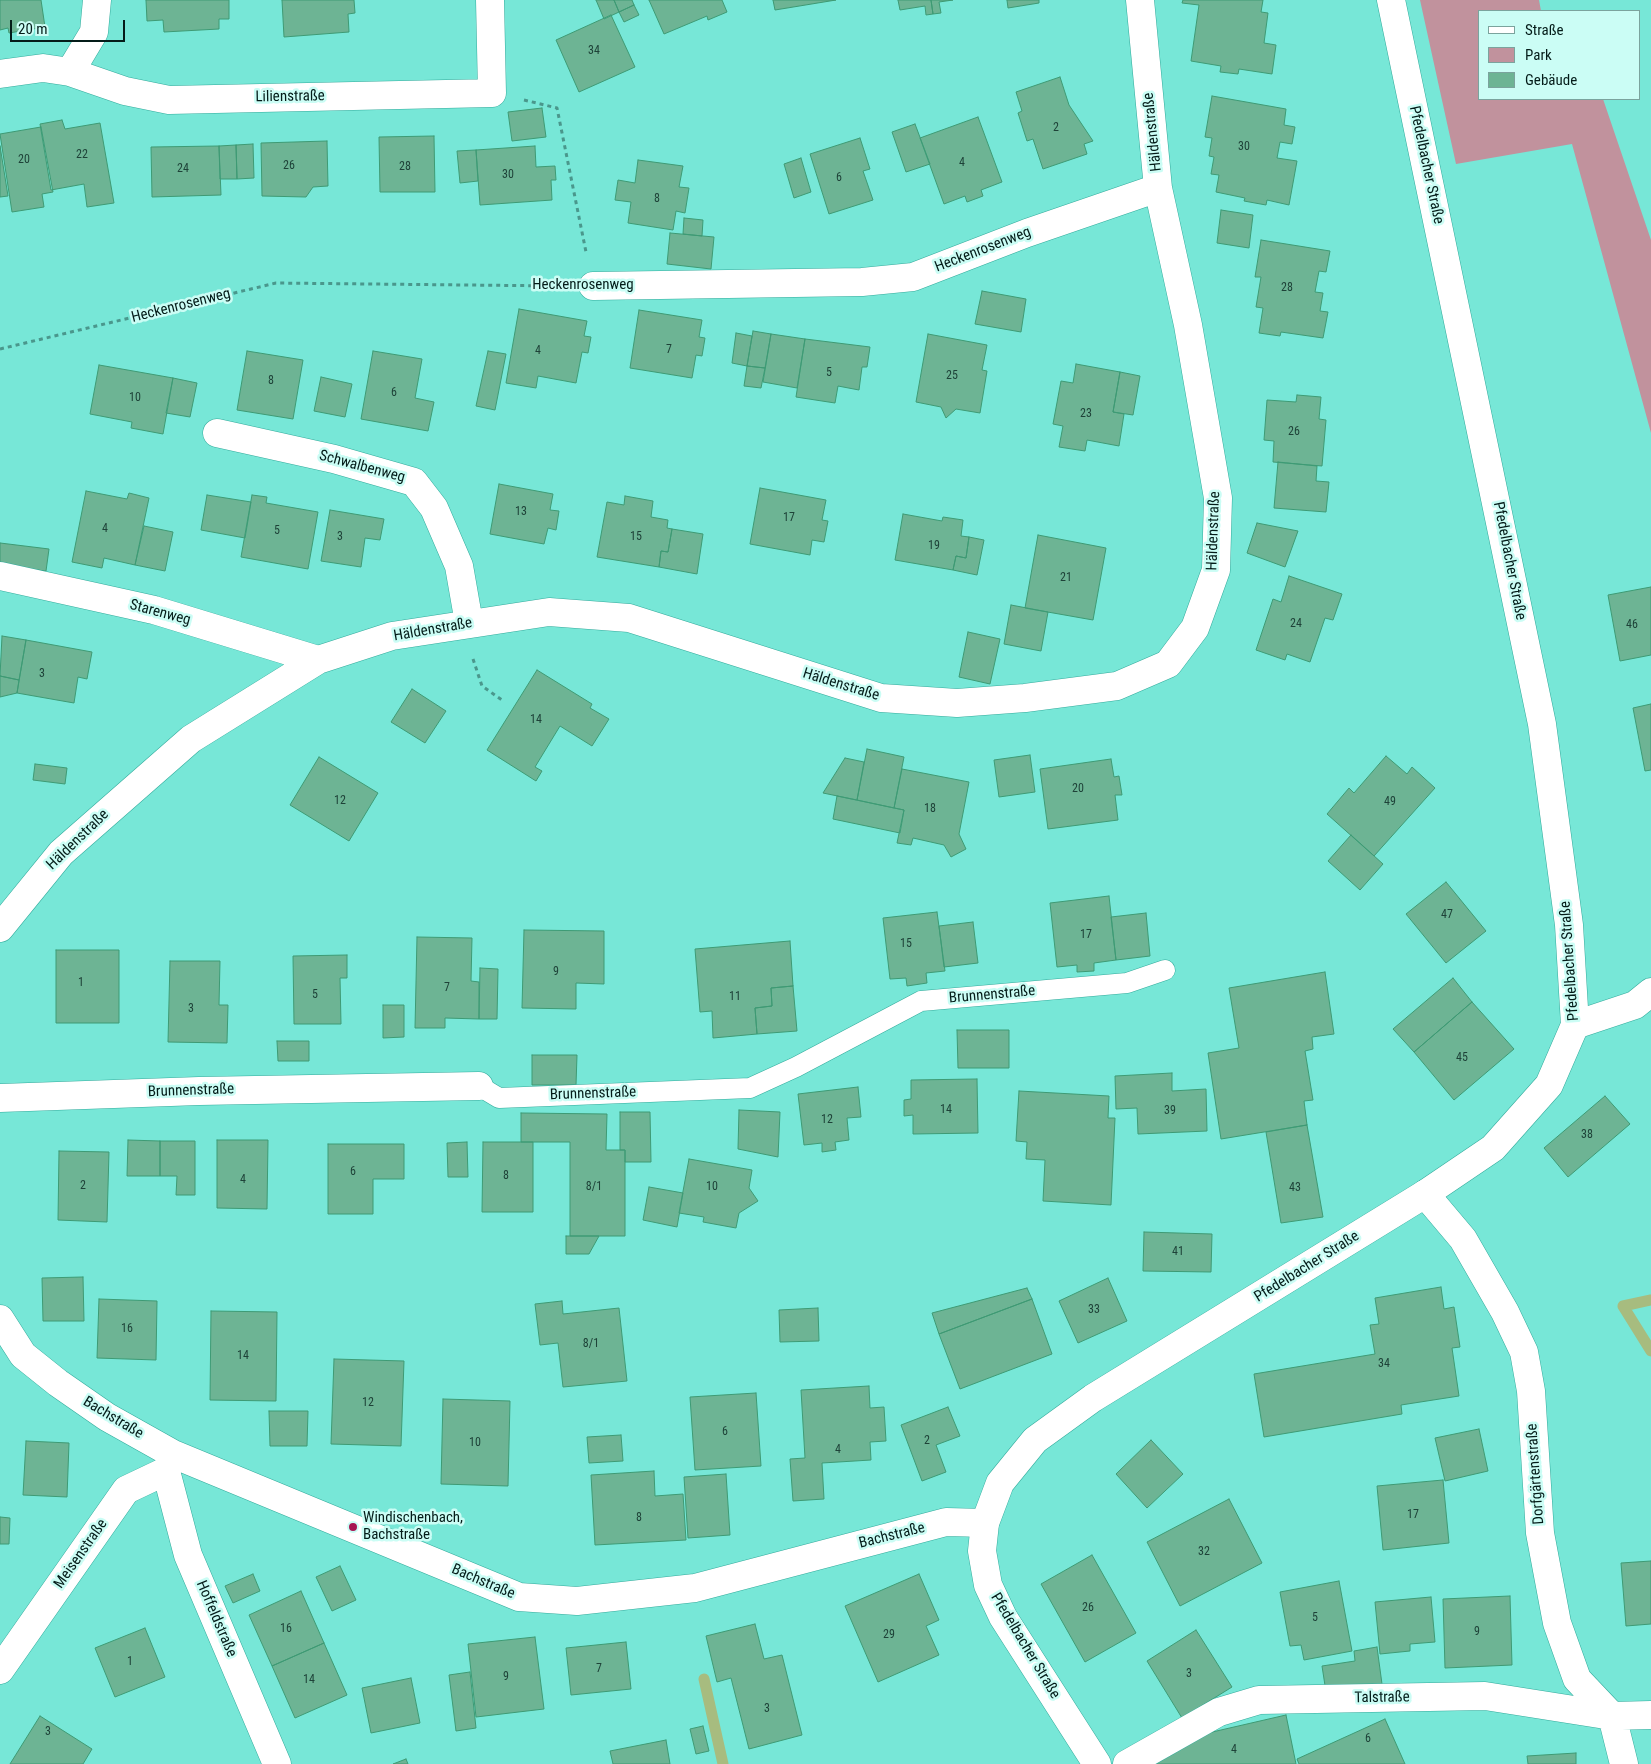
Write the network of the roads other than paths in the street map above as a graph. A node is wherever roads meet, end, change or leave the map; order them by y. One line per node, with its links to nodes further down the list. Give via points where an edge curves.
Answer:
1 (97, 0): 5 (street, via 94,32)
2 (490, 0): 5 (street, Lilienstraße, via 492,93 169,100 125,91)
3 (1140, 0): 7 (street, Häldenstraße)
4 (1391, 0): 16 (street, Pfedelbacher Straße, via 1542,724 1569,926)
5 (70, 72): 6 (street, Lilienstraße, via 43,68)
6 (0, 74)
7 (1158, 188): 8 (street, Heckenrosenweg, via 913,277 862,282); 11 (street, Häldenstraße, via 1188,325 1218,498 1216,570 1195,628 1168,664 1117,686 957,703 881,698 628,618 549,612)
8 (593, 286)
9 (217, 433): 11 (street, Schwalbenweg, via 334,459 414,482 434,508 459,566)
10 (0, 576): 12 (street, Starenweg, via 154,610)
11 (469, 623): 12 (street, Häldenstraße, via 392,636)
12 (318, 660): 13 (street, Häldenstraße, via 191,739 61,853)
13 (0, 928)
14 (1165, 970): 17 (lane, Brunnenstraße, via 1127,983 921,1001 750,1088 498,1098)
15 (1651, 992): 16 (street, via 1635,1005)
16 (1575, 1025): 19 (street, Pfedelbacher Straße, via 1549,1086 1493,1148)
17 (478, 1086): 18 (street, Brunnenstraße)
18 (0, 1098)
19 (1425, 1194): 22 (street, Pfedelbacher Straße, via 1093,1398 1035,1440 1000,1483); 25 (street, Dorfgärtenstraße, via 1463,1239 1524,1352 1531,1392 1540,1533 1557,1624 1577,1678)
20 (0, 1319): 21 (street, Bachstraße, via 23,1355)
21 (169, 1462): 22 (street, Bachstraße, via 519,1597 577,1601 695,1588 946,1522); 23 (street, Meisenstraße, via 126,1490); 26 (street, Hoffeldstraße, via 188,1555)
22 (985, 1523): 27 (street, Pfedelbacher Straße, via 982,1551 988,1585 1003,1616)
23 (0, 1670)
24 (1651, 1715): 25 (street, Talstraße)
25 (1612, 1716): 28 (street, Talstraße, via 1485,1696 1259,1700 1219,1712); 29 (street, Dorfgärtenstraße)
26 (278, 1764)
27 (1097, 1764)
28 (1127, 1764)
29 (1624, 1764)

